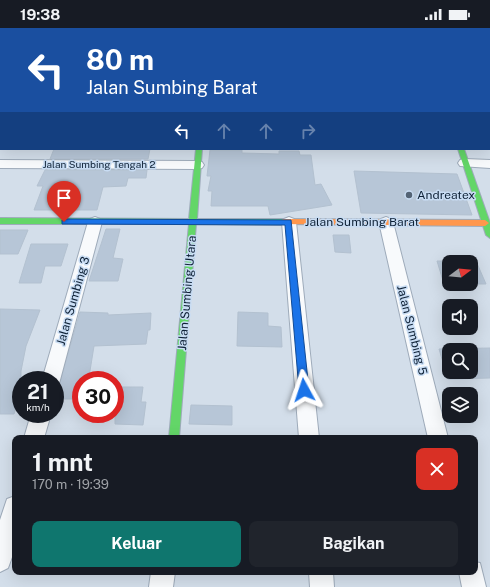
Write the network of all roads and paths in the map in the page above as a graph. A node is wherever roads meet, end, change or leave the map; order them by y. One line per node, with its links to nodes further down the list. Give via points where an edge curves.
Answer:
1 (199, 150): 6 (street, Jalan Sumbing Utara)
2 (461, 150): 3 (street)
3 (465, 163): 5 (street); 7 (street)
4 (0, 164): 6 (street, Jalan Sumbing Tengah 2)
5 (490, 164)
6 (198, 165): 9 (street, Jalan Sumbing Utara)
7 (486, 220): 11 (street, Jalan Sumbing Barat); 13 (street)
8 (95, 222): 9 (street, Jalan Sumbing Barat); 12 (street, Jalan Sumbing Barat); 14 (street, Jalan Sumbing 3)
9 (193, 222): 10 (street, Jalan Sumbing Barat); 17 (street, Jalan Sumbing Utara)
10 (289, 222): 11 (street, Jalan Sumbing Barat); 18 (street)
11 (386, 222): 19 (street, Jalan Sumbing 5)
12 (1, 223)
13 (490, 235)
14 (54, 371)
15 (38, 423): 16 (street)
16 (35, 435)
17 (174, 435)
18 (308, 435)
19 (437, 435)
20 (12, 518): 21 (street)
21 (0, 560)
22 (163, 575): 25 (street)
23 (321, 575): 26 (street)
24 (471, 575): 27 (street)
25 (161, 587)
26 (322, 587)
27 (474, 587)

